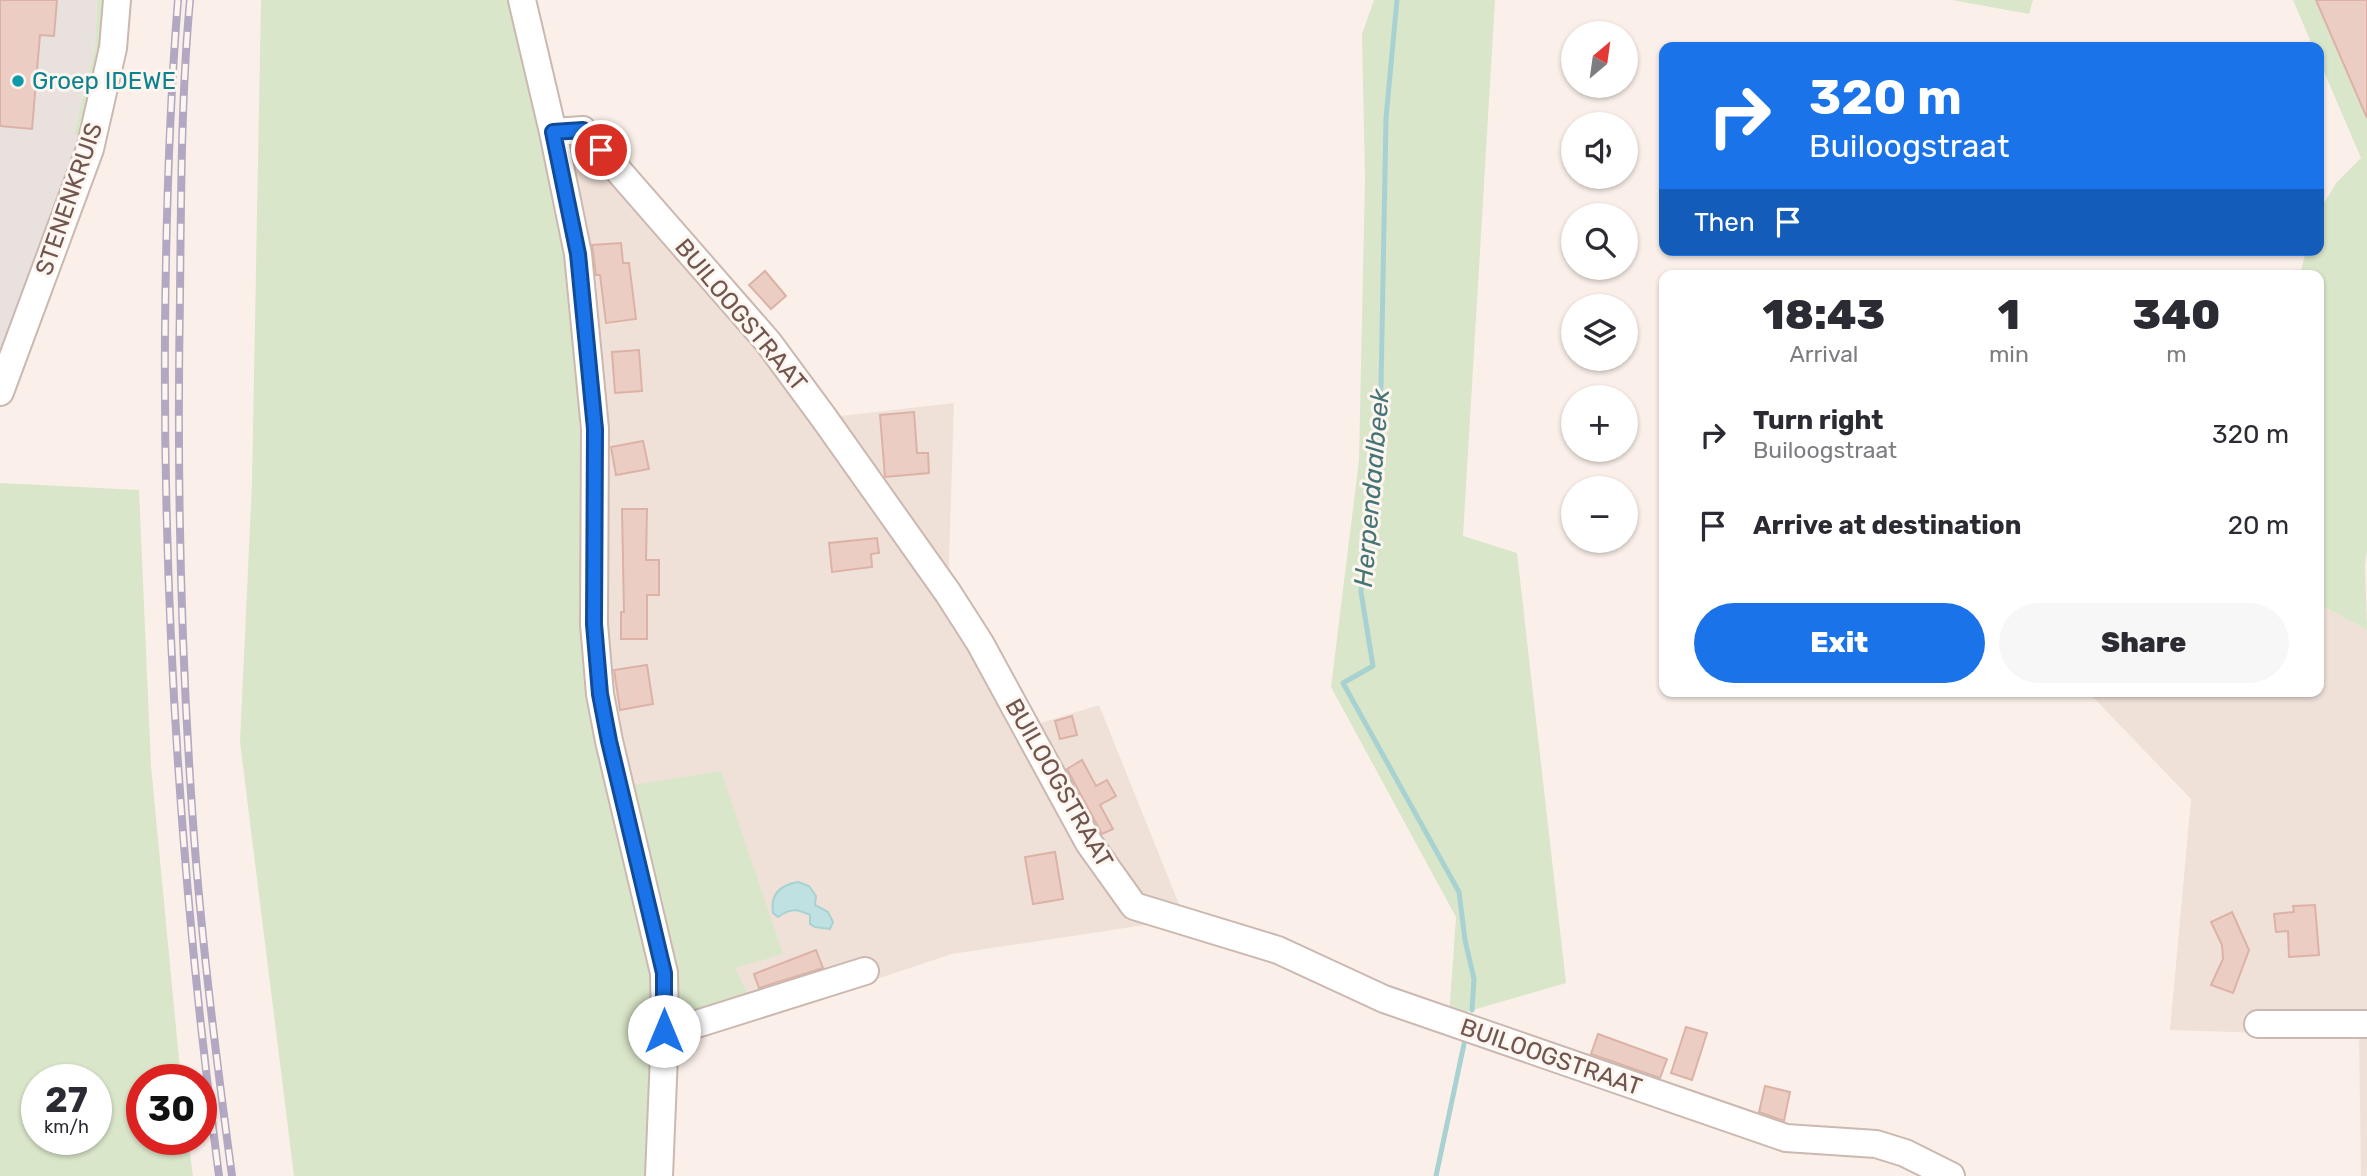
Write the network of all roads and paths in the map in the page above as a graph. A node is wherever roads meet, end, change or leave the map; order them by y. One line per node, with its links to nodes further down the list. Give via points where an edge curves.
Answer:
1 (117, 0): 4 (street, STENENKRUIS, via 113,48 90,149)
2 (522, 0): 3 (street)
3 (553, 132): 8 (street, via 578,254 595,429 594,624 600,694 664,973); 10 (street, BUILOOGSTRAAT, via 583,130 776,353 980,643 1089,843 1134,906 1278,950 1384,999 1786,1138 1876,1144)
4 (0, 392)
5 (865, 971): 8 (street)
6 (2258, 1024): 7 (street)
7 (2367, 1024)
8 (664, 1031): 9 (street)
9 (659, 1176)
10 (1951, 1176)

